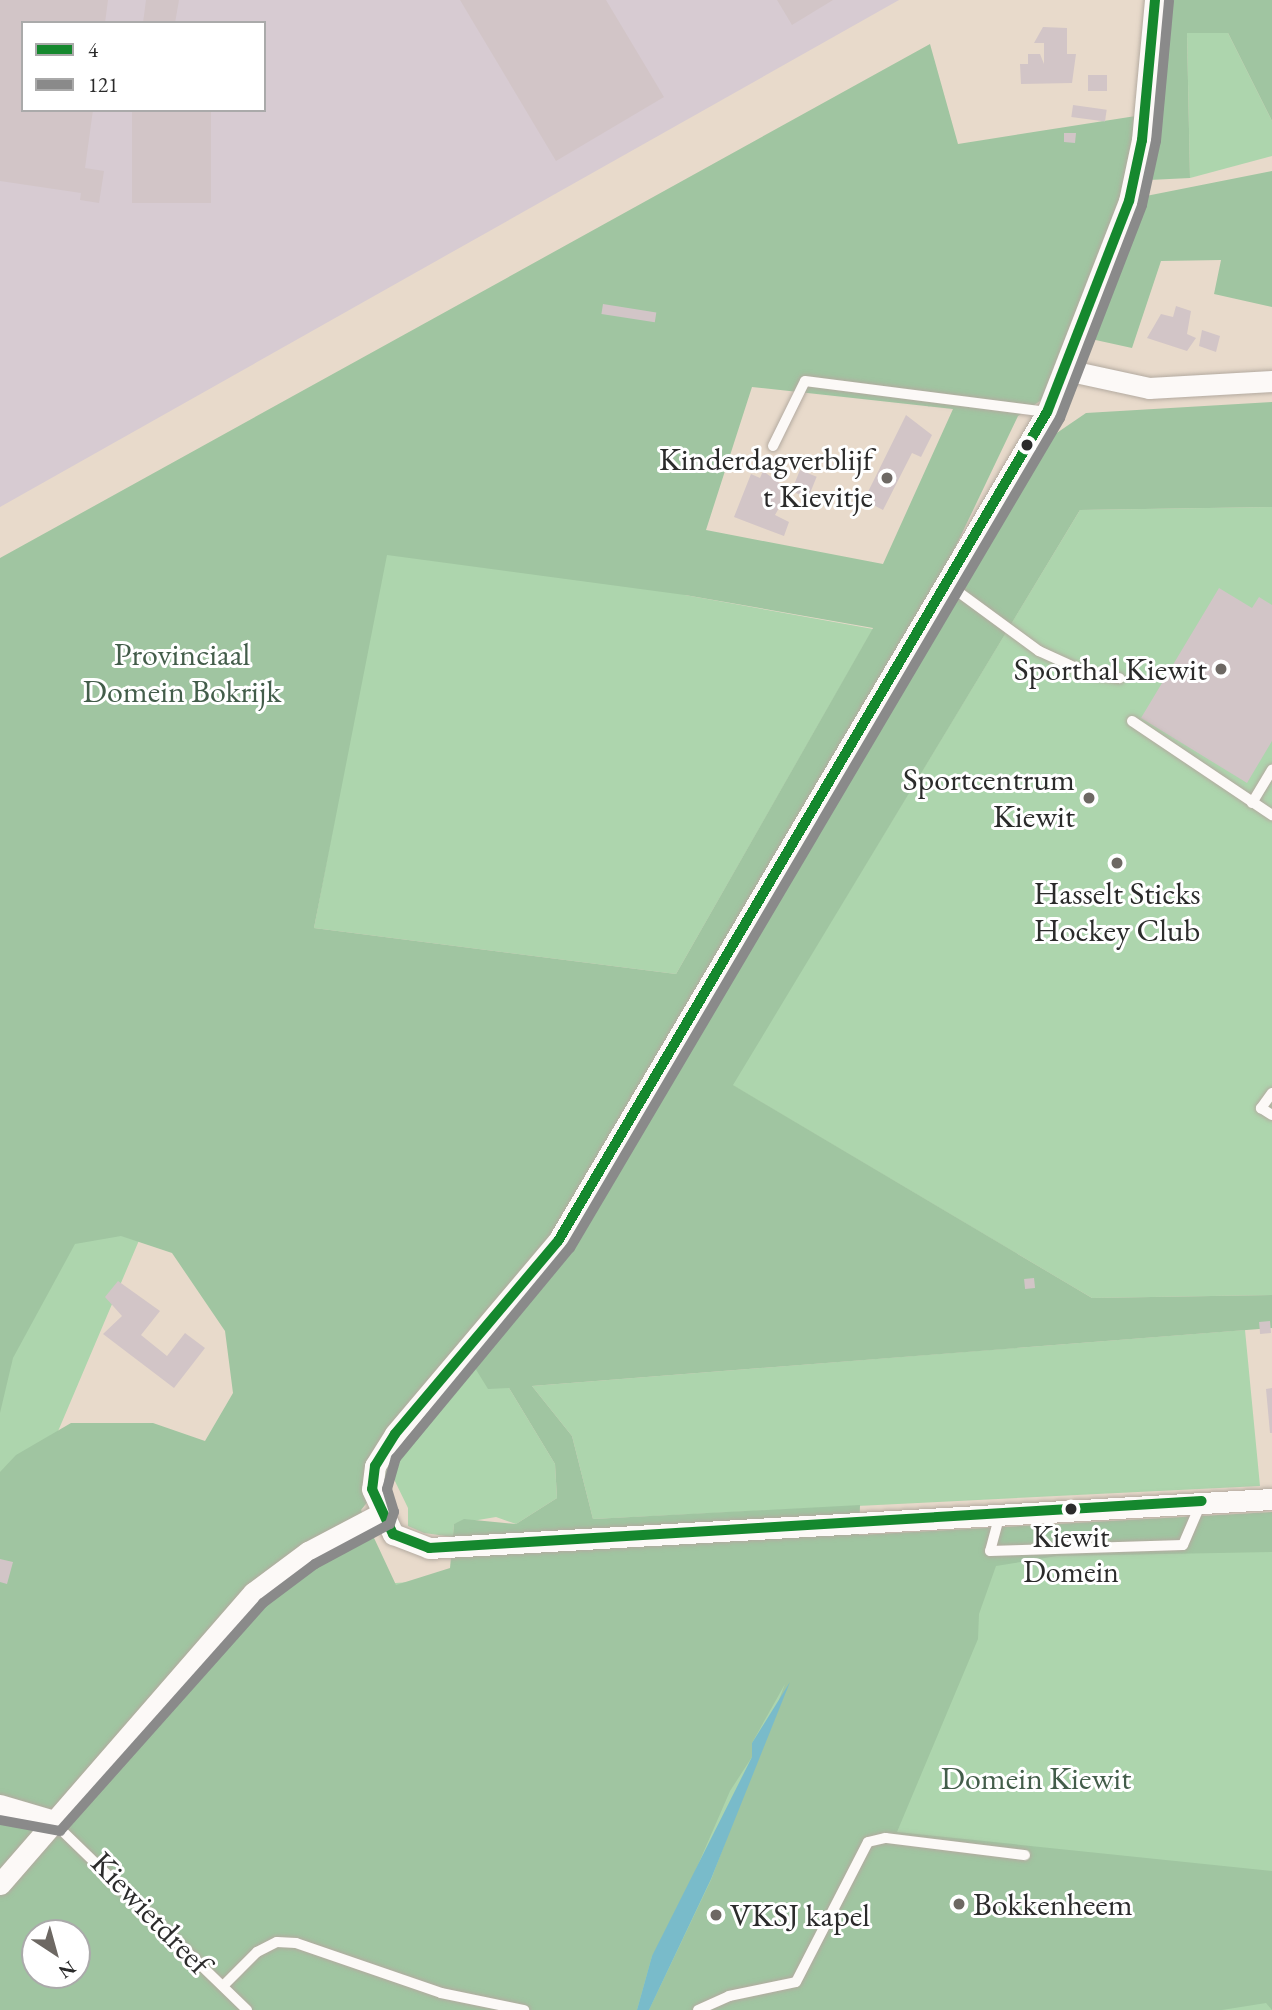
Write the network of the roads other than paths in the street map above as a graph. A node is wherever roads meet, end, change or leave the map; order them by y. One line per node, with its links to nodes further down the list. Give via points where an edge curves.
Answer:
1 (1155, 0): 2 (street, via 1142,140 1129,201)
2 (1066, 370): 3 (street, via 1149,388); 4 (street)
3 (1272, 382)
4 (1047, 412): 5 (lane, via 805,381); 6 (street)
5 (773, 446)
6 (949, 585): 7 (lane, via 1039,651 1087,673); 16 (street, via 558,1241 383,1451 372,1489)
7 (1121, 678)
8 (1132, 721): 10 (lane)
9 (1272, 770): 10 (lane)
10 (1252, 803): 11 (lane)
11 (1272, 815)
12 (1272, 1093): 13 (lane, via 1261,1108)
13 (1272, 1115)
14 (1272, 1499): 15 (street)
15 (1202, 1501): 17 (street); 17 (lane, via 1183,1545 990,1551)
16 (380, 1514): 17 (street, via 394,1534 429,1548); 19 (street, via 308,1552 253,1593)
17 (1000, 1514)
18 (0, 1805): 19 (street)
19 (51, 1820): 21 (street); 22 (lane, Kiewietdreef)
20 (1025, 1855): 25 (lane, via 886,1838 868,1842 796,1982 729,1996)
21 (0, 1884)
22 (223, 1986): 23 (lane, Kiewietdreef); 24 (lane, via 257,1952 277,1942 296,1943 442,1993)
23 (247, 2010)
24 (524, 2010)
25 (698, 2010)

